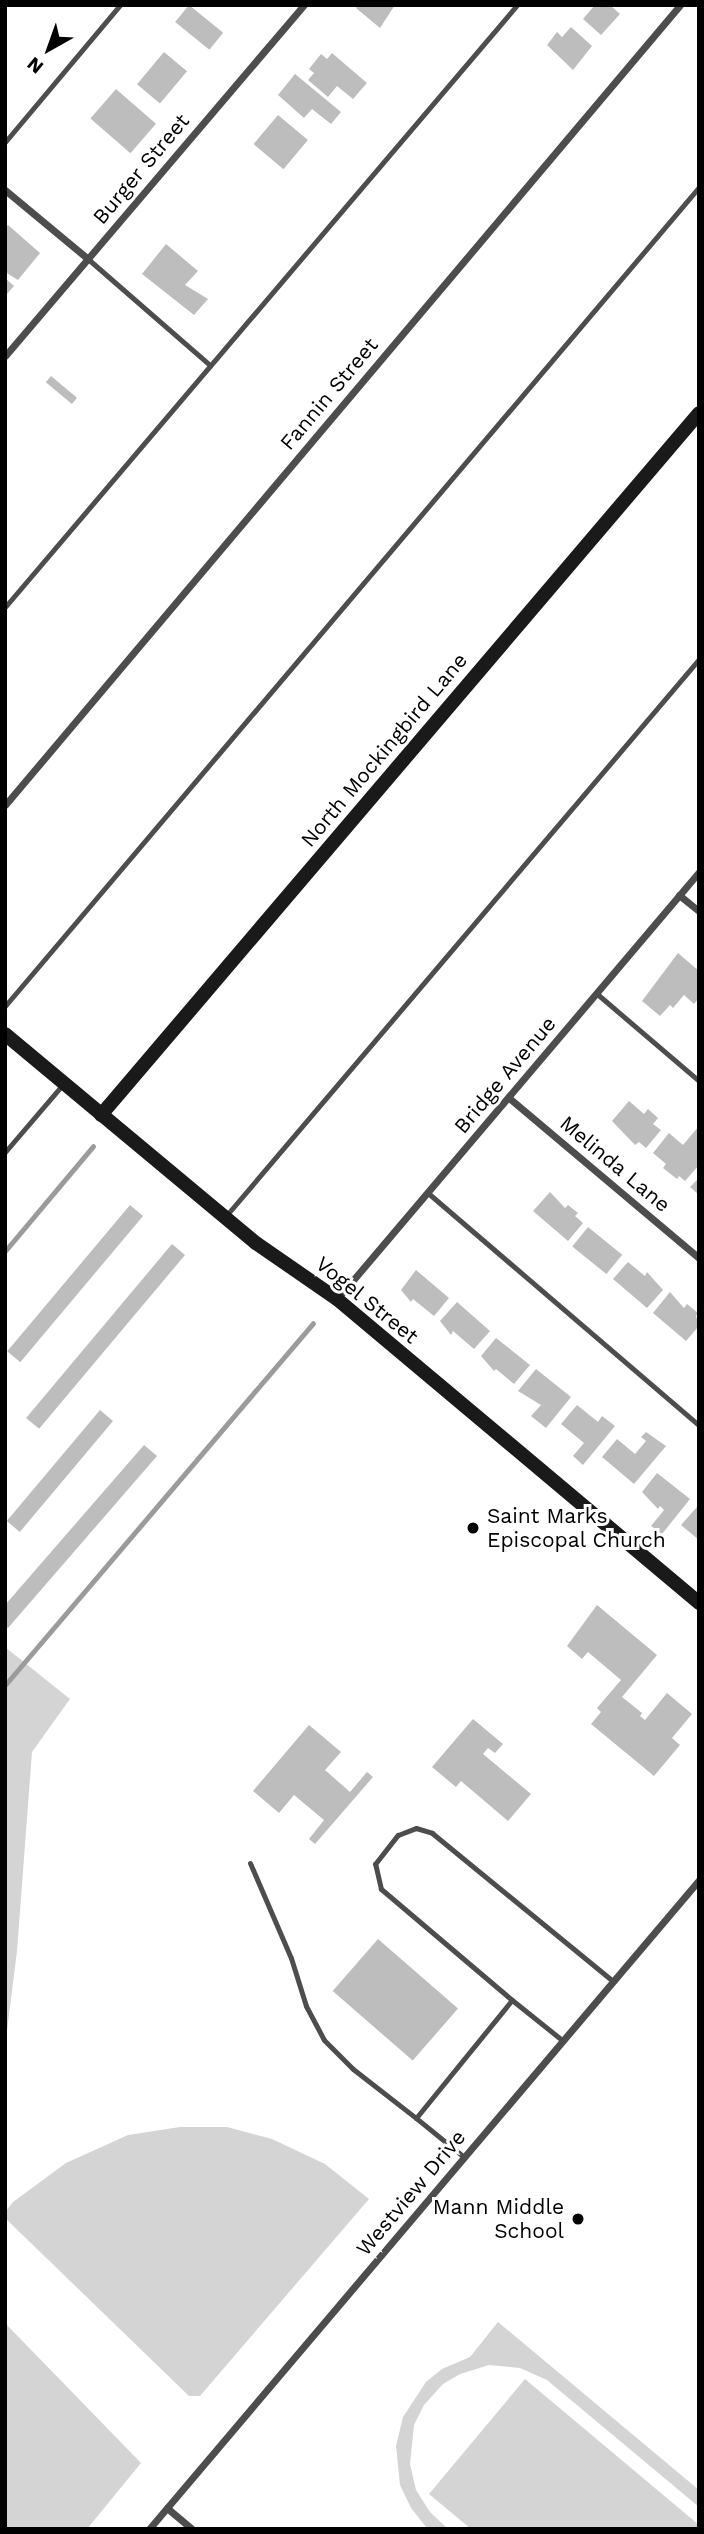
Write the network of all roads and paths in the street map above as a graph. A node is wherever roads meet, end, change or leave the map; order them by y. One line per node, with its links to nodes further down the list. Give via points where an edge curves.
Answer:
1 (120, 5): 5 (lane)
2 (304, 5): 8 (street, Burger Street)
3 (517, 5): 10 (lane)
4 (680, 5): 14 (street, Fannin Street)
5 (5, 142)
6 (699, 187): 19 (lane)
7 (5, 190): 8 (street)
8 (88, 259): 9 (street, Burger Street); 10 (lane)
9 (5, 356)
10 (210, 365): 12 (lane)
11 (699, 413): 24 (street, North Mockingbird Lane)
12 (5, 607)
13 (699, 659): 27 (lane)
14 (5, 805)
15 (699, 872): 16 (street, Bridge Avenue)
16 (679, 895): 17 (street); 18 (street, Bridge Avenue)
17 (699, 911)
18 (596, 993): 21 (lane); 23 (street, Bridge Avenue)
19 (5, 1006)
20 (5, 1034): 22 (street, Vogel Street)
21 (699, 1081)
22 (64, 1083): 24 (street, Vogel Street); 25 (lane)
23 (509, 1097): 26 (street, Bridge Avenue); 28 (street, Melinda Lane)
24 (101, 1115): 27 (street, Vogel Street)
25 (5, 1152)
26 (428, 1193): 29 (street, Bridge Avenue); 30 (lane)
27 (225, 1217): 29 (street, Vogel Street)
28 (699, 1258)
29 (337, 1299): 31 (street, Vogel Street)
30 (699, 1425)
31 (699, 1603)
32 (250, 1863): 37 (lane, via 324,2040 353,2070)
33 (699, 1880): 34 (street, Westview Drive)
34 (613, 1981): 35 (lane, via 432,1833 416,1828 398,1836 375,1864 381,1889); 36 (street, Westview Drive)
35 (512, 2000): 36 (lane); 37 (lane)
36 (562, 2040): 38 (street, Westview Drive)
37 (416, 2118): 38 (lane)
38 (464, 2157): 39 (street, Westview Drive)
39 (167, 2508): 40 (street, Westview Drive); 41 (street)
40 (149, 2529)
41 (192, 2529)

